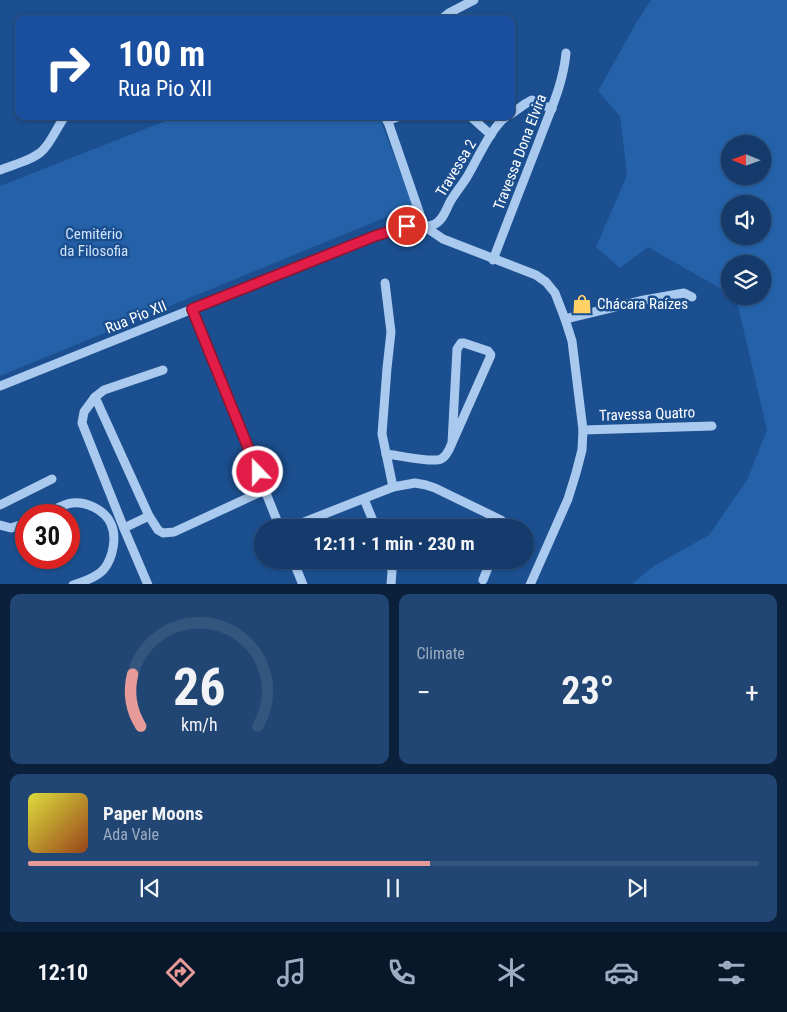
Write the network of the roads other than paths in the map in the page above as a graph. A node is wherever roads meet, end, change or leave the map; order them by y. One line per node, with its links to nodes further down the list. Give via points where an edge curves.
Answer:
1 (474, 0): 2 (street)
2 (447, 15)
3 (566, 53): 4 (street, Travessa Dona Elvira)
4 (552, 109): 5 (street, via 532,100); 15 (street, Travessa Dona Elvira)
5 (515, 111)
6 (58, 120): 11 (street)
7 (62, 120): 11 (street)
8 (388, 120): 14 (street)
9 (474, 120): 12 (street)
10 (503, 120): 12 (street, Travessa 2)
11 (57, 127): 13 (street, via 42,152)
12 (491, 135): 14 (street, Travessa 2, via 440,221)
13 (0, 170)
14 (424, 226): 15 (street, via 443,239); 18 (street, Rua Pio XII, via 407,226 375,236)
15 (493, 260): 19 (street, via 536,275 546,282 555,293)
16 (385, 283): 26 (street, via 392,332 382,434)
17 (692, 297): 19 (street, via 684,293)
18 (192, 309): 21 (street, Rua Pio XII); 29 (street)
19 (565, 319): 24 (street, via 572,341)
20 (163, 370): 22 (street, via 104,390)
21 (0, 386)
22 (95, 397): 33 (street); 40 (street, via 84,412 82,423)
23 (712, 426): 24 (street, Travessa Quatro)
24 (583, 430): 49 (street, via 582,450 568,499)
25 (452, 443): 25 (street, via 457,349 464,343 491,355); 26 (street, via 441,459 432,461)
26 (386, 454): 28 (street)
27 (52, 479): 32 (street)
28 (393, 487): 30 (street); 37 (street, via 415,483 426,485)
29 (265, 490): 33 (street, via 174,532 158,530); 34 (street)
30 (364, 499): 35 (street); 36 (street)
31 (68, 504): 45 (street, via 80,503 97,509 107,516 114,533 113,548 104,570)
32 (0, 505)
33 (149, 516): 40 (street)
34 (276, 519)
35 (312, 519)
36 (372, 519)
37 (499, 519)
38 (0, 525): 39 (street)
39 (15, 527)
40 (124, 528): 46 (street)
41 (297, 569): 47 (street)
42 (392, 569): 48 (street)
43 (487, 569): 44 (street)
44 (483, 580)
45 (73, 584)
46 (148, 584)
47 (303, 584)
48 (391, 584)
49 (530, 584)

